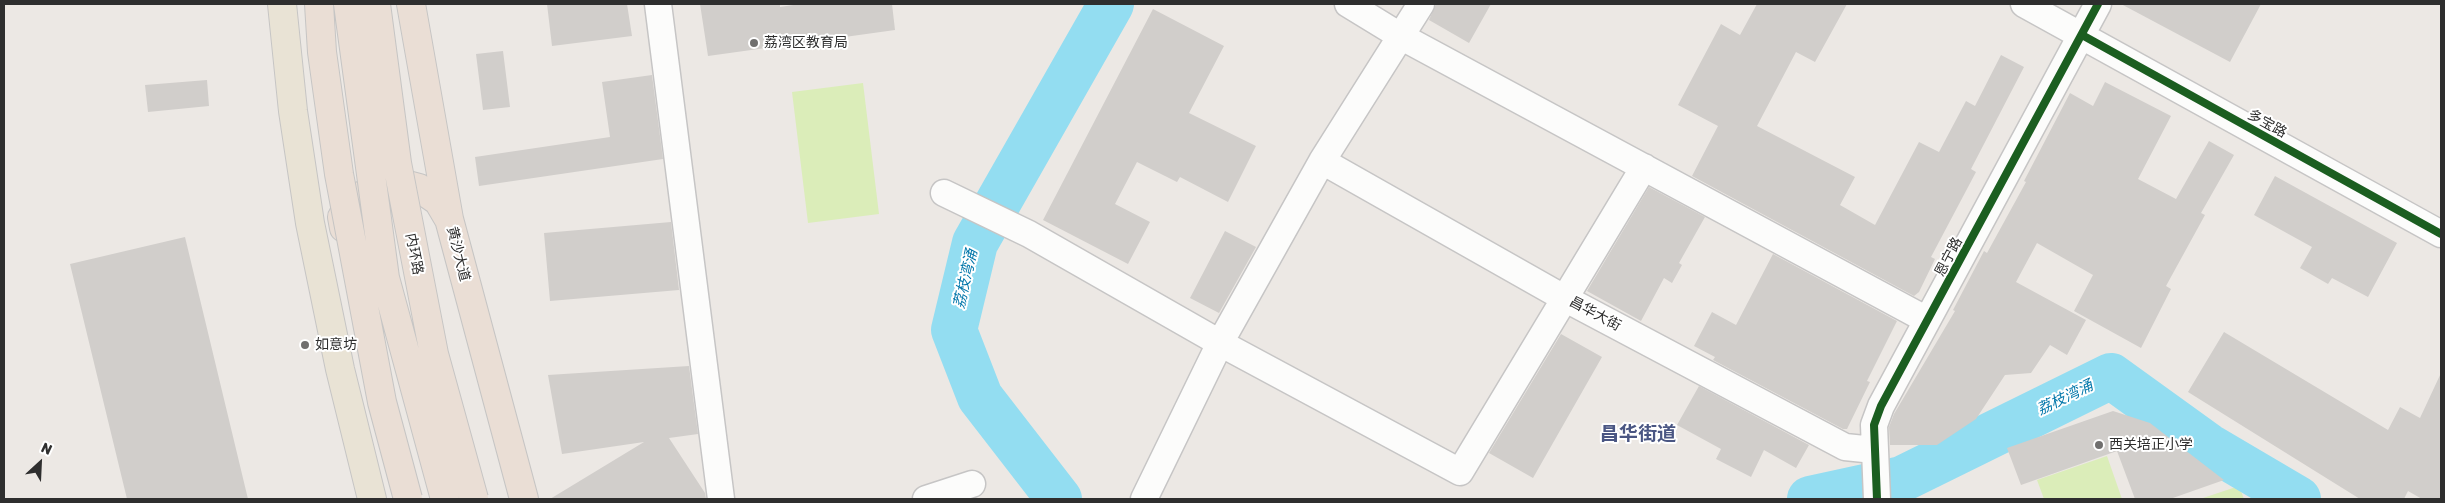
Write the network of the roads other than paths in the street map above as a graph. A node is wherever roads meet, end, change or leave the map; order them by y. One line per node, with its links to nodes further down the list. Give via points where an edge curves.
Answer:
1 (282, 4): 18 (main road, via 293,111)
2 (317, 4): 16 (main road, via 320,65); 27 (highway, bridge, via 339,174 382,402)
3 (348, 4): 28 (highway, bridge, via 385,278)
4 (376, 4): 29 (highway, 内环路, bridge, via 397,163 434,354)
5 (411, 4): 17 (highway, 黄沙大道)
6 (658, 4): 31 (street)
7 (1348, 4): 12 (street)
8 (1421, 4): 12 (street)
9 (2024, 4): 11 (street, 多宝路)
10 (2098, 4): 11 (street, 恩宁路)
11 (2082, 35): 19 (street, 多宝路); 21 (street, 恩宁路)
12 (1402, 37): 13 (street); 14 (street)
13 (1322, 161): 20 (street, 昌华大街); 22 (street)
14 (1644, 167): 20 (street); 21 (street)
15 (952, 197): 22 (street, via 1029,234)
16 (342, 217): 17 (highway, via 356,198 367,192 404,184 420,188 438,201); 18 (street); 26 (highway, via 375,386)
17 (449, 219): 30 (highway, 黄沙大道)
18 (310, 223): 25 (main road, via 340,369)
19 (2441, 234)
20 (1564, 298): 22 (street, via 1460,472); 23 (street, 昌华大街)
21 (1927, 320): 23 (street, 恩宁路, via 1881,406 1874,425)
22 (1220, 343): 33 (street)
23 (1874, 460): 34 (street, 恩宁路)
24 (972, 484): 32 (street)
25 (372, 499)
26 (404, 499)
27 (408, 499)
28 (444, 499)
29 (474, 499)
30 (524, 499)
31 (721, 499)
32 (926, 499)
33 (1144, 499)
34 (1876, 499)

